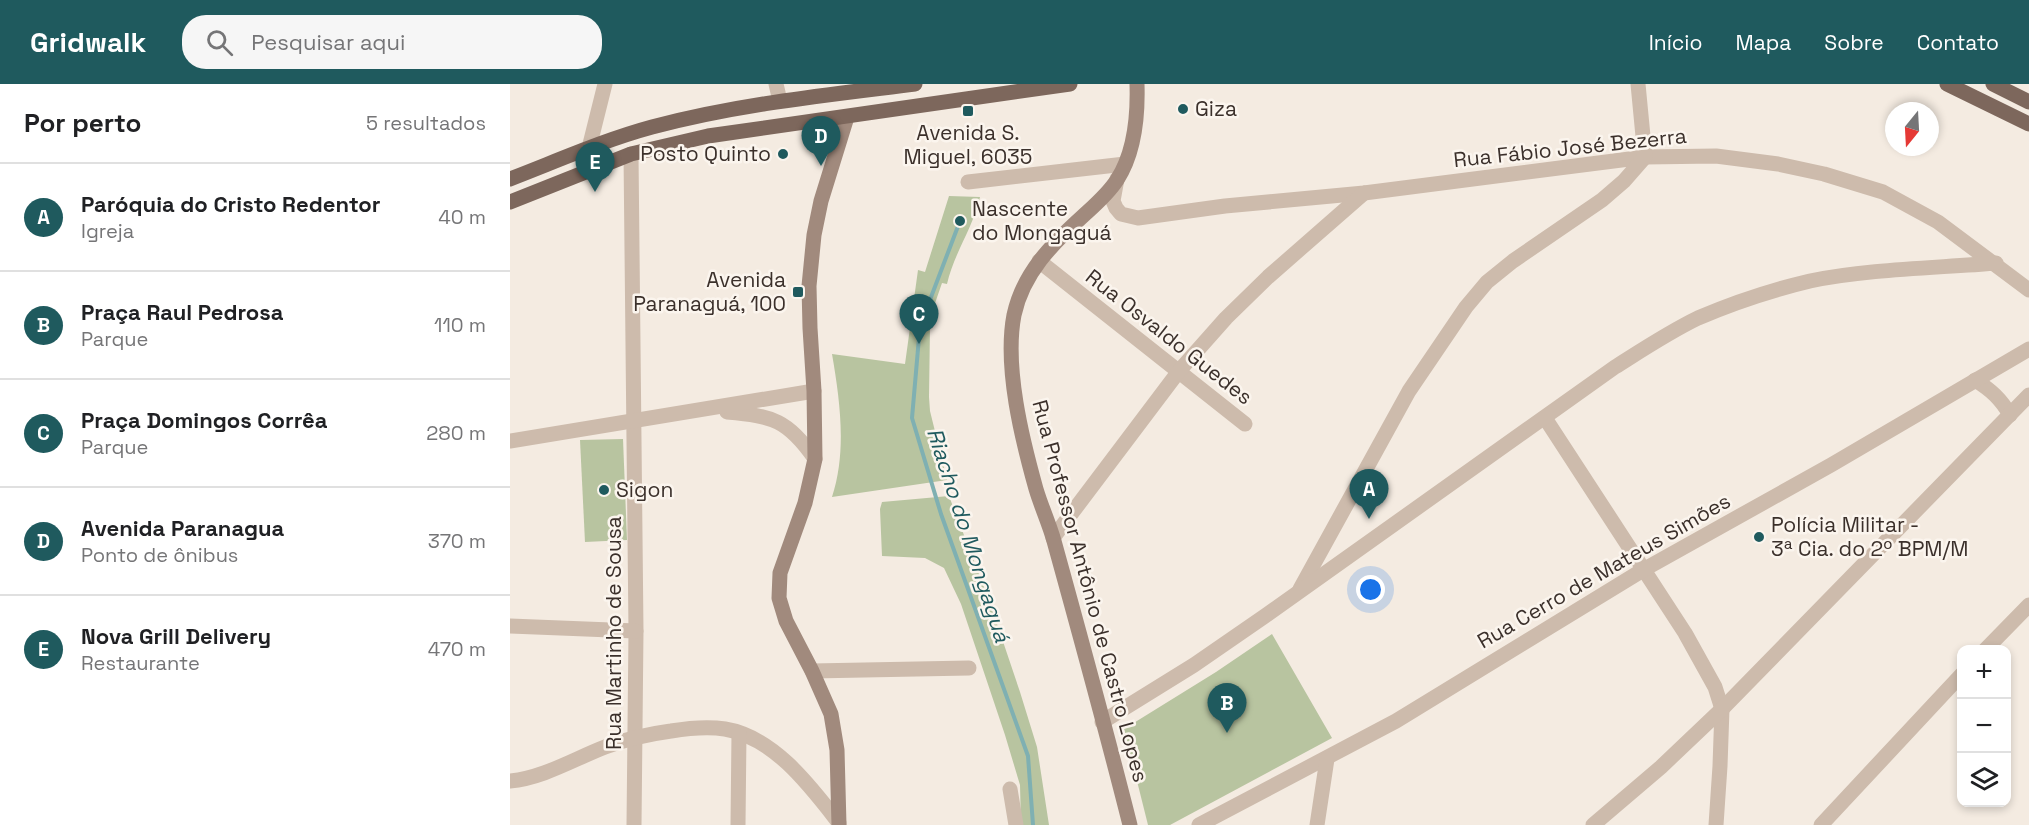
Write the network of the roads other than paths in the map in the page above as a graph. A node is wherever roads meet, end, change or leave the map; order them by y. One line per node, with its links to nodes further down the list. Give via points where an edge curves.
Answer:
1 (605, 84): 14 (street)
2 (776, 84): 10 (street)
3 (915, 84): 9 (main road)
4 (1070, 84): 12 (main road)
5 (1137, 84): 17 (main road, Rua Professor Antônio de Castro Lopes, via 1134,132)
6 (1638, 84): 16 (street)
7 (1947, 84): 13 (main road)
8 (1993, 84): 11 (main road)
9 (886, 87): 10 (main road); 12 (main road, via 856,102)
10 (780, 101): 14 (main road, via 652,127)
11 (2029, 102)
12 (848, 117): 15 (main road, via 708,136); 29 (main road, via 814,235 809,294)
13 (2029, 124)
14 (589, 148): 18 (main road)
15 (631, 154): 22 (main road); 34 (street, Rua Martinho de Sousa)
16 (1645, 157): 21 (street, Rua Fábio José Bezerra); 24 (street, Rua Fábio José Bezerra, via 1716,156 1824,174 1883,192 1938,222); 40 (street, via 1602,200 1487,282 1466,307 1409,391)
17 (1125, 164): 19 (main road, Rua Professor Antônio de Castro Lopes); 20 (street)
18 (510, 179)
19 (1117, 179): 21 (street, Rua Fábio José Bezerra, via 1113,201 1116,208 1121,214 1138,218); 23 (main road, Rua Professor Antônio de Castro Lopes)
20 (968, 182)
21 (1364, 193): 27 (street, via 1268,277)
22 (510, 202)
23 (1039, 261): 27 (street, Rua Osvaldo Guedes); 38 (main road, Rua Professor Antônio de Castro Lopes, via 1022,291 1011,344 1020,417 1036,489)
24 (1996, 263): 25 (street, Rua Fábio José Bezerra); 33 (street, via 1858,275 1774,291 1697,319 1656,341)
25 (2029, 290)
26 (2029, 349): 28 (street, Rua Cerro de Mateus Simões)
27 (1179, 371): 35 (street, Rua Osvaldo Guedes); 38 (street)
28 (1975, 380): 32 (street, via 1992,390); 39 (street, Rua Cerro de Mateus Simões)
29 (814, 391): 31 (street); 37 (main road)
30 (2029, 395): 32 (street)
31 (700, 410): 34 (street); 37 (street, via 771,418 797,435)
32 (2010, 415): 48 (street)
33 (1545, 418): 39 (street); 40 (street)
34 (635, 421): 36 (street); 43 (street, Rua Martinho de Sousa)
35 (1245, 424)
36 (510, 441)
37 (815, 459): 46 (main road, via 805,503 780,573 779,598 786,621)
38 (1053, 538): 49 (main road, Rua Professor Antônio de Castro Lopes)
39 (1643, 570): 48 (street, via 1703,664); 52 (street, Rua Cerro de Mateus Simões)
40 (1298, 592): 49 (street, via 1194,665)
41 (2029, 605): 44 (street)
42 (510, 626): 43 (street)
43 (636, 631): 51 (street, Rua Martinho de Sousa)
44 (1990, 645)
45 (969, 668): 46 (street)
46 (812, 671): 55 (main road, via 831,714 837,750)
47 (1957, 679): 64 (street)
48 (1722, 709): 62 (street); 63 (street)
49 (1102, 722): 59 (main road, Rua Professor Antônio de Castro Lopes)
50 (739, 733): 51 (street, via 697,727); 55 (street, via 788,763); 57 (street)
51 (634, 738): 53 (street); 56 (street, Rua Martinho de Sousa)
52 (1327, 759): 60 (street, Rua Cerro de Mateus Simões); 61 (street)
53 (510, 781)
54 (1010, 789): 58 (street)
55 (839, 824)
56 (634, 825)
57 (738, 825)
58 (1016, 825)
59 (1130, 825)
60 (1199, 825)
61 (1317, 825)
62 (1593, 825)
63 (1716, 825)
64 (1821, 825)

